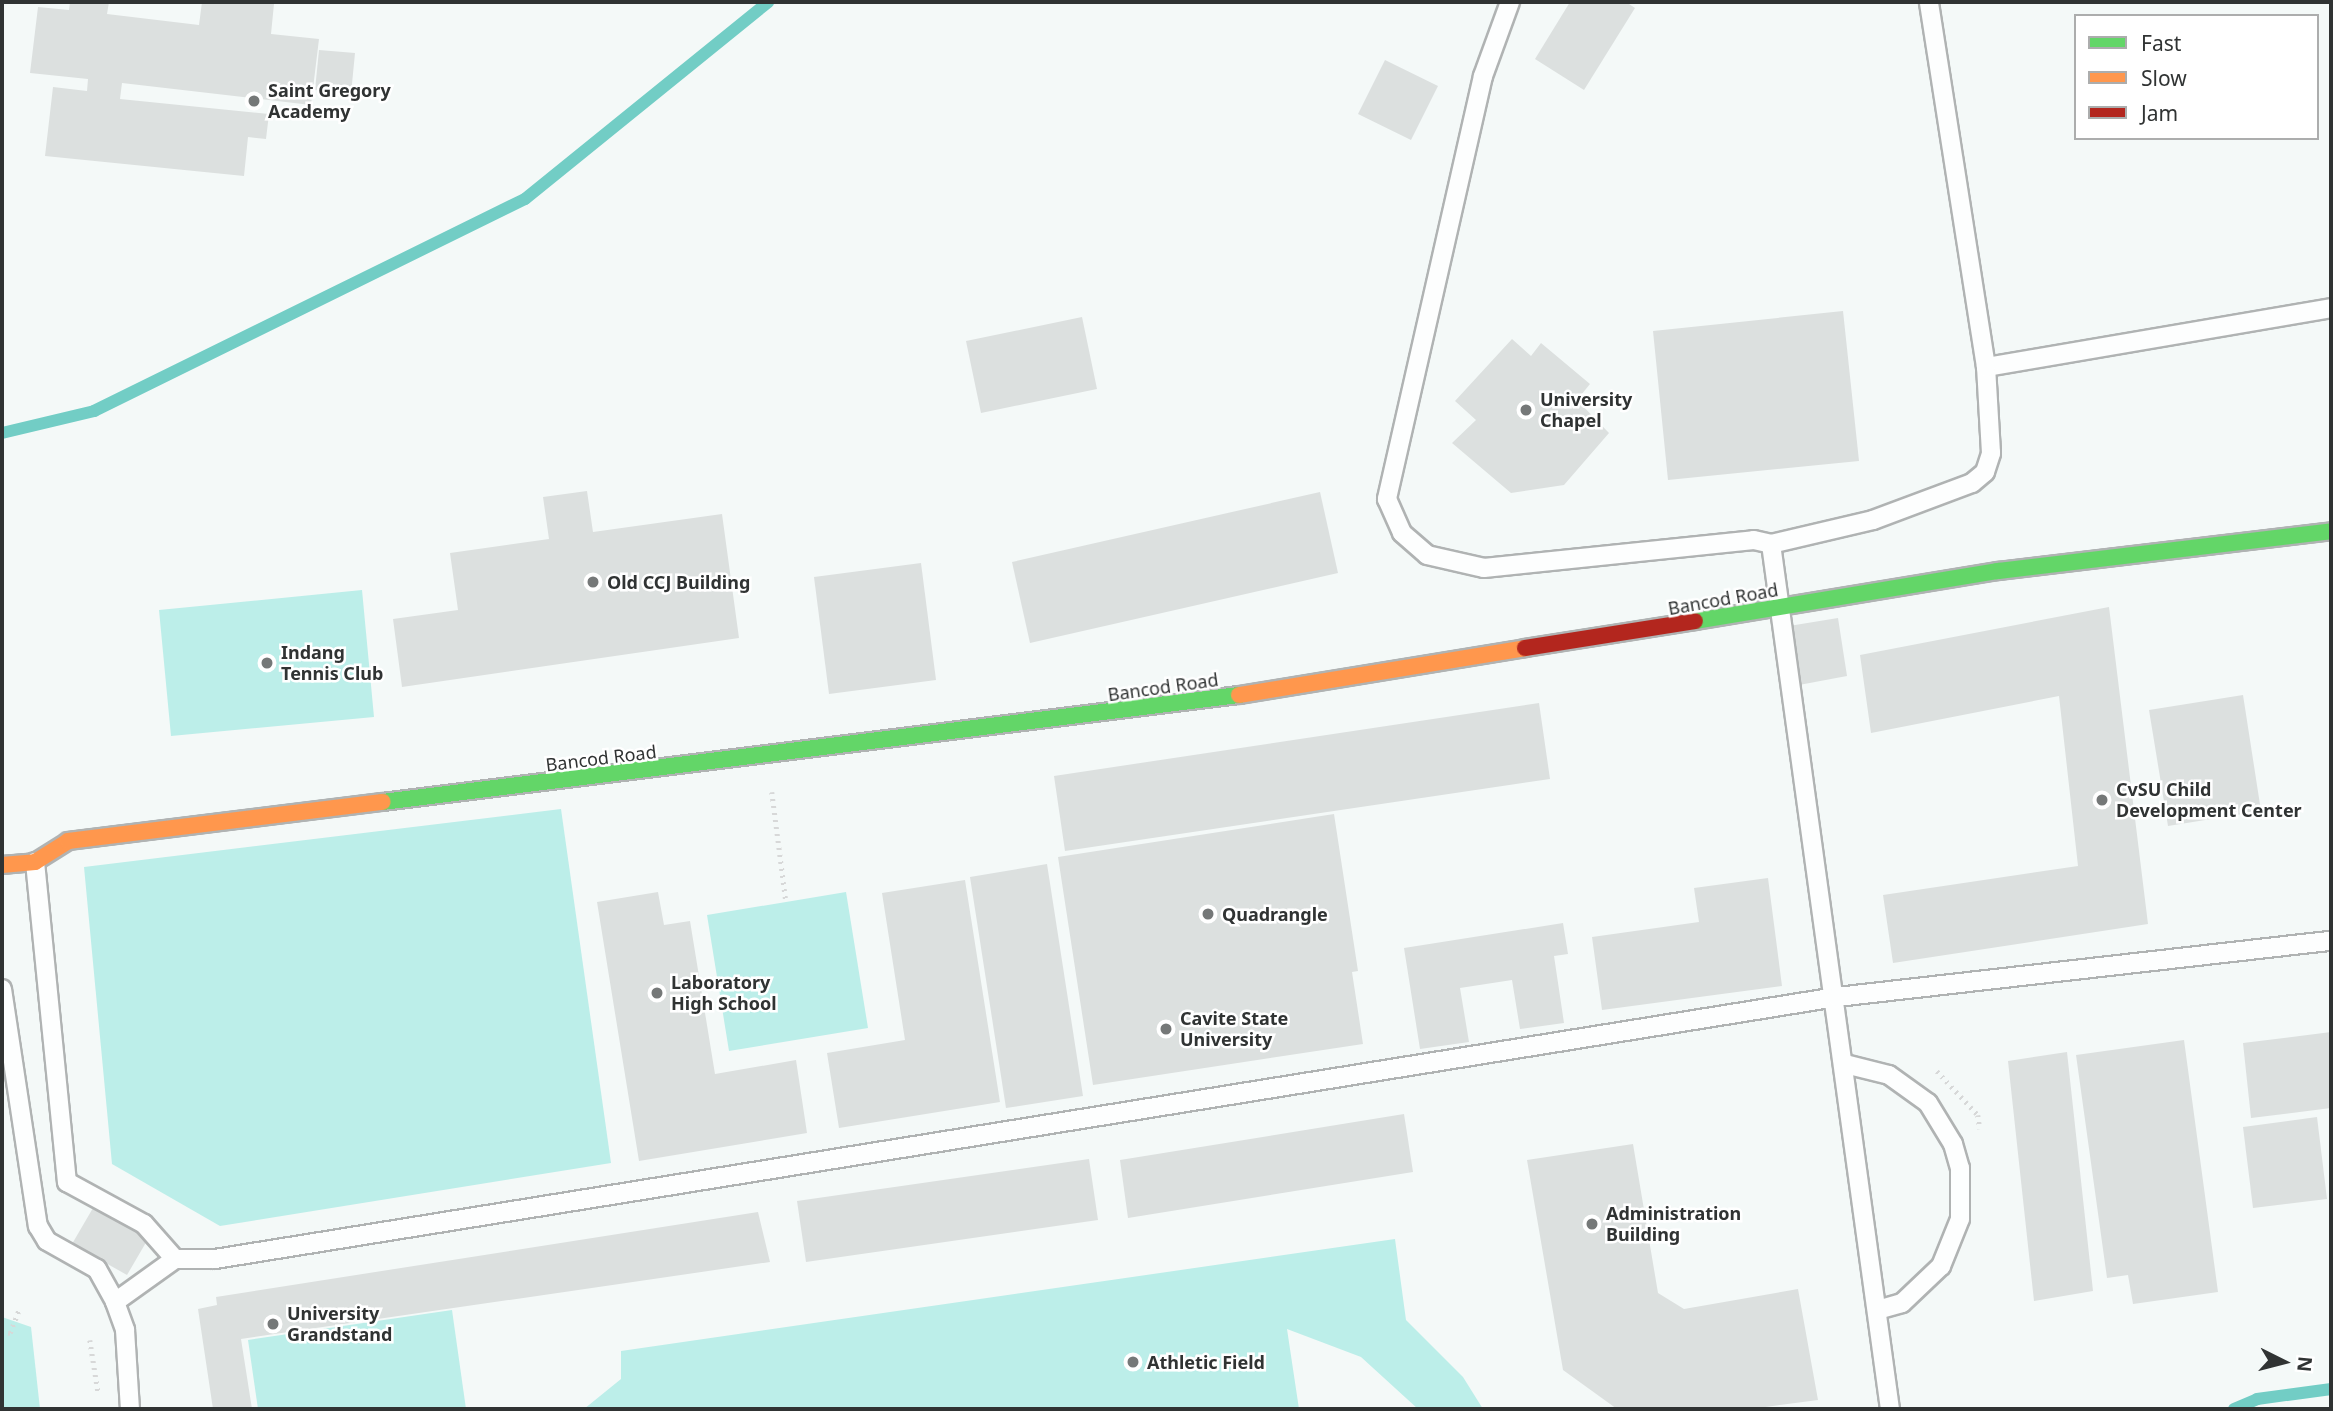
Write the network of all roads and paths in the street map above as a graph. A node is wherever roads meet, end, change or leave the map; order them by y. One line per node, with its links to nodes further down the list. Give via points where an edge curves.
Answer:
1 (1510, 2): 6 (lane, via 1483,76 1387,499 1402,533 1427,555 1484,568 1754,540)
2 (1929, 2): 4 (lane)
3 (2331, 309): 4 (lane)
4 (1986, 367): 6 (lane, via 1991,453 1985,472 1972,483 1873,520)
5 (2331, 531): 7 (street, Bancod Road, via 1998,571)
6 (1770, 544): 7 (lane)
7 (1780, 609): 9 (street, Bancod Road, via 1086,717 68,841); 14 (lane)
8 (771, 787): 11 (path)
9 (35, 862): 10 (street, Bancod Road); 16 (lane, via 67,1182 144,1224)
10 (2, 865)
11 (786, 902)
12 (2331, 942): 14 (lane)
13 (2, 989): 17 (lane, via 38,1226 47,1241 97,1269)
14 (1837, 997): 15 (lane); 16 (lane, via 215,1259)
15 (1845, 1064): 19 (lane); 19 (lane, via 1889,1075 1928,1103 1953,1144 1960,1168 1960,1219 1941,1266 1902,1303)
16 (175, 1258): 17 (lane)
17 (115, 1302): 23 (lane, via 125,1330)
18 (19, 1310): 20 (path, via 10,1333)
19 (1878, 1310): 24 (lane)
20 (2, 1330)
21 (90, 1340): 22 (path)
22 (99, 1398)
23 (130, 1409)
24 (1890, 1409)

